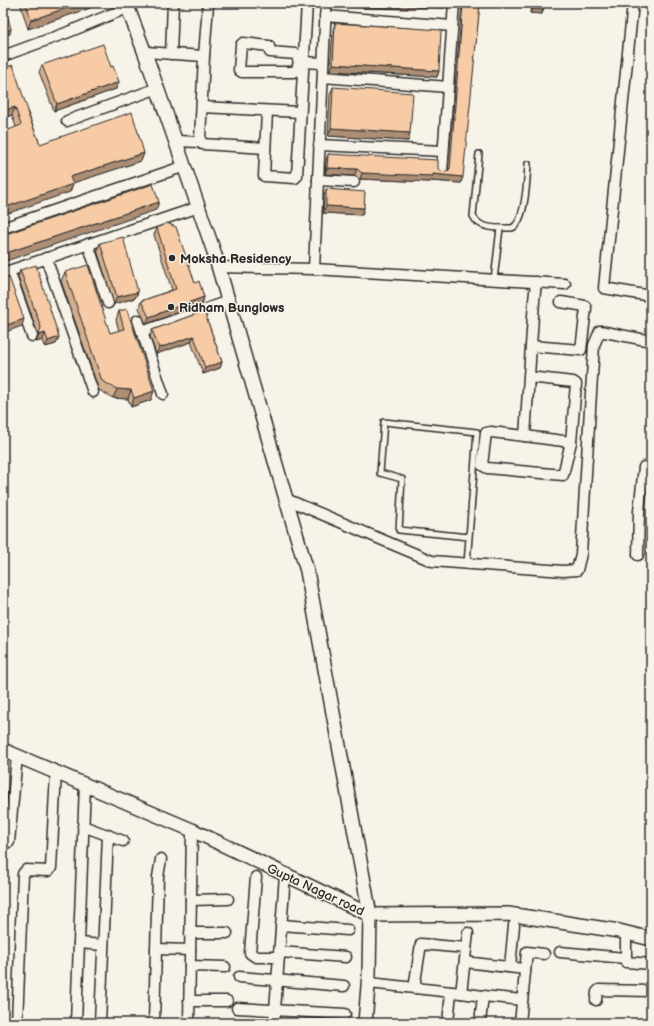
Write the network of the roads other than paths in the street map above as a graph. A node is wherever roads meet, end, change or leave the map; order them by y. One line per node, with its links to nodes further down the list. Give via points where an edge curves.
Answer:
1 (173, 3): 11 (street)
2 (307, 3): 14 (street)
3 (326, 3): 8 (street)
4 (454, 3): 9 (street)
5 (633, 3): 45 (street, via 604,288)
6 (208, 5): 13 (street)
7 (127, 6): 10 (street); 12 (street, via 66,34)
8 (325, 16): 9 (street); 15 (street)
9 (452, 26): 17 (street)
10 (145, 52): 11 (street); 18 (street)
11 (171, 54): 13 (street)
12 (3, 56)
13 (204, 56): 19 (street)
14 (301, 62): 14 (street, via 294,72 242,72 239,70 240,45 243,42 269,46 270,52 296,54); 15 (street); 21 (street)
15 (324, 63): 16 (street)
16 (323, 77): 17 (street); 25 (street)
17 (448, 87): 27 (street)
18 (158, 88): 22 (street); 23 (street)
19 (202, 107): 20 (street); 24 (street)
20 (267, 111): 21 (street); 26 (street)
21 (300, 112): 26 (street, via 297,176 293,179 264,176)
22 (67, 121)
23 (176, 141): 24 (street); 30 (street)
24 (200, 142): 26 (street)
25 (320, 145): 27 (street); 32 (street)
26 (265, 148)
27 (443, 152): 31 (street)
28 (479, 154): 36 (lane, via 473,216 482,226)
29 (528, 164): 36 (lane, via 519,224 512,228)
30 (185, 166): 34 (street); 35 (street)
31 (442, 172)
32 (318, 180): 33 (street); 40 (street)
33 (354, 182)
34 (199, 207): 37 (street); 39 (street)
35 (3, 228)
36 (500, 228): 42 (lane)
37 (88, 244): 38 (street); 48 (street)
38 (46, 258): 41 (street); 55 (street)
39 (218, 267): 40 (street); 46 (street)
40 (314, 269): 42 (street)
41 (6, 272): 51 (street)
42 (494, 280): 43 (street)
43 (536, 282): 44 (street); 53 (street)
44 (565, 284)
45 (651, 296)
46 (228, 301): 50 (street); 60 (street)
47 (561, 302): 53 (street, via 586,308 581,350)
48 (108, 303)
49 (138, 320): 50 (street)
50 (142, 332): 56 (street)
51 (32, 336)
52 (651, 341): 63 (street, via 600,331 594,345 581,554 577,570)
53 (532, 346): 54 (street)
54 (529, 377): 57 (street); 58 (street, via 576,384)
55 (93, 392)
56 (163, 394)
57 (525, 436): 58 (street); 58 (street, via 486,433 482,465 487,468 562,475)
58 (571, 442)
59 (651, 468): 62 (street, via 644,467)
60 (286, 499): 63 (street, via 432,561); 78 (street, via 307,571)
61 (469, 537): 61 (lane, via 477,432 384,422 380,473 402,479 399,530); 63 (lane)
62 (638, 555)
63 (467, 564)
64 (3, 750): 65 (street, Gupta Nagar road)
65 (17, 756): 66 (street, Gupta Nagar road); 72 (street)
66 (56, 772): 67 (street, Gupta Nagar road); 118 (street, via 51,868 48,871 26,870 23,874)
67 (85, 784): 68 (street); 69 (street, Gupta Nagar road)
68 (83, 826): 70 (street); 87 (street)
69 (192, 830): 74 (street, Gupta Nagar road); 77 (street)
70 (108, 835): 71 (street); 88 (street)
71 (123, 841)
72 (9, 842)
73 (161, 859): 90 (street)
74 (286, 875): 78 (street, Gupta Nagar road); 79 (street)
75 (256, 877): 94 (street, via 250,953 256,956)
76 (228, 899): 77 (street)
77 (191, 900): 85 (street)
78 (370, 915): 84 (street, Gupta Nagar road, via 508,914); 105 (street)
79 (281, 925): 81 (street); 94 (street)
80 (514, 925): 101 (street)
81 (348, 930)
82 (226, 933): 85 (street)
83 (468, 933): 89 (street)
84 (626, 933): 86 (street, Gupta Nagar road); 96 (street)
85 (190, 934): 91 (street)
86 (651, 939)
87 (79, 943): 88 (street); 119 (street)
88 (103, 944): 120 (street)
89 (466, 948): 97 (street); 107 (street, via 421,944)
90 (156, 949): 91 (street); 121 (street)
91 (190, 950): 99 (street)
92 (560, 952): 96 (street)
93 (544, 954): 102 (street, via 527,952)
94 (279, 955): 95 (street); 104 (street)
95 (346, 957)
96 (625, 958): 98 (street, via 626,962)
97 (465, 962): 101 (street); 109 (street)
98 (651, 964)
99 (190, 966): 100 (street); 113 (street)
100 (225, 967)
101 (510, 967): 102 (street)
102 (525, 969): 111 (street)
103 (239, 978): 104 (street)
104 (277, 980): 106 (street); 116 (street)
105 (369, 982): 107 (street); 124 (street)
106 (344, 986)
107 (414, 988): 109 (street)
108 (651, 992): 112 (street, via 599,990)
109 (456, 993): 110 (street); 125 (street)
110 (483, 996): 111 (street); 126 (street)
111 (522, 1000): 127 (street)
112 (596, 1000)
113 (189, 1001): 114 (street); 122 (street)
114 (227, 1001)
115 (237, 1008): 116 (street)
116 (275, 1010): 117 (street); 123 (street)
117 (345, 1014)
118 (17, 1023)
119 (76, 1023)
120 (100, 1023)
121 (154, 1023)
122 (189, 1023)
123 (274, 1023)
124 (365, 1023)
125 (448, 1023)
126 (480, 1023)
127 (520, 1023)

